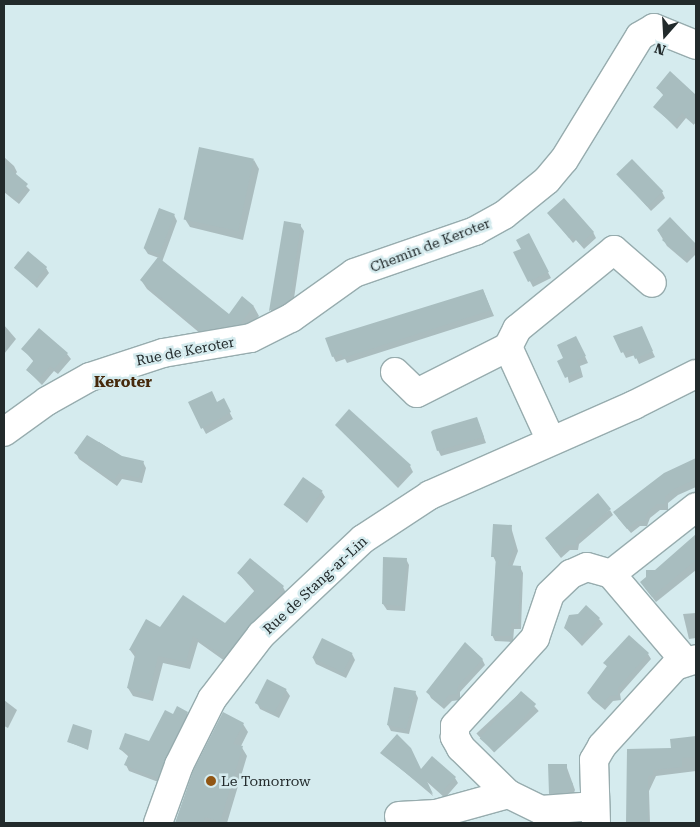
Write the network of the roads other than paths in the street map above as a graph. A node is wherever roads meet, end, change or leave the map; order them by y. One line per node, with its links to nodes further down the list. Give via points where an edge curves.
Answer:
1 (696, 44): 3 (street, Chemin de Keroter, via 654,28 640,36 564,160 527,198 475,231 354,273)
2 (652, 282): 4 (street, via 614,250 517,329)
3 (290, 318): 7 (street, Rue de Keroter, via 251,338 127,362 64,392)
4 (508, 347): 5 (street, via 417,393); 8 (street)
5 (395, 372)
6 (696, 374): 8 (street, Rue de Stang-ar-Lin)
7 (4, 432)
8 (551, 440): 15 (street, Rue de Stang-ar-Lin, via 430,495 363,539 324,573 261,635 212,699 191,738)
9 (696, 507): 10 (street)
10 (611, 574): 11 (street); 12 (street, via 597,567 586,567 571,574 550,594 535,638 455,726 455,737 461,748)
11 (691, 660): 13 (street, via 664,677 602,746 594,760)
12 (508, 794): 13 (street, via 541,810); 14 (street, via 436,814)
13 (595, 814)
14 (399, 816)
15 (158, 823)

